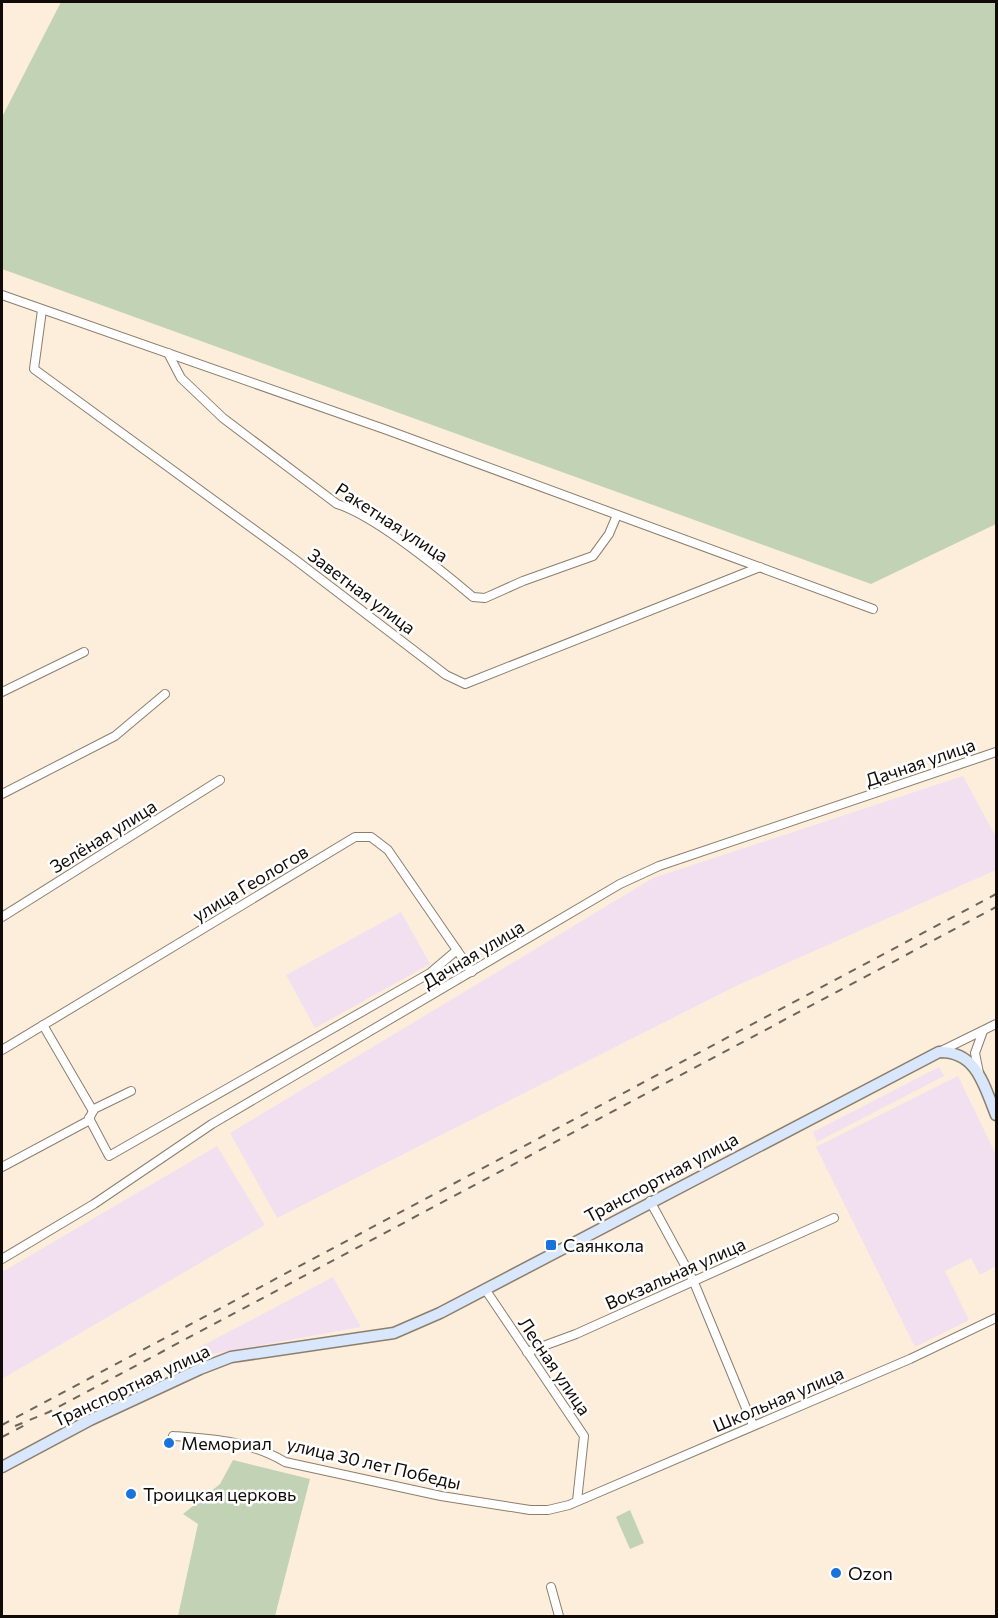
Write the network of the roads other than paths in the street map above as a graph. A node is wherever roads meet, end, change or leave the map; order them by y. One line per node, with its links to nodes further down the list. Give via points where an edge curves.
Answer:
1 (2, 295): 2 (street)
2 (42, 310): 3 (street); 5 (street, Заветная улица, via 34,369 321,578 446,675 465,684)
3 (168, 353): 4 (street); 4 (street, Ракетная улица, via 181,378 223,418 337,504 374,523 473,597 485,598 593,556)
4 (617, 514): 5 (street)
5 (760, 567): 6 (street)
6 (873, 609)
7 (84, 651): 8 (street)
8 (2, 692)
9 (165, 694): 12 (street, via 115,736)
10 (996, 752): 15 (street, Дачная улица, via 658,866 620,884)
11 (220, 780): 13 (street, Зелёная улица)
12 (2, 794)
13 (2, 917)
14 (457, 950): 15 (street, улица Геологов); 17 (street, улица Геологов, via 388,850 371,837 355,837); 23 (street, via 430,974 109,1156)
15 (472, 972): 28 (street, Дачная улица, via 212,1124 94,1204)
16 (996, 1024): 18 (street, Транспортная улица)
17 (43, 1025): 19 (street, улица Геологов); 23 (street)
18 (983, 1031): 20 (street, Транспортная улица); 21 (street, via 975,1053)
19 (2, 1050)
20 (939, 1052): 21 (street, via 961,1055); 26 (street, Транспортная улица)
21 (980, 1074): 24 (street)
22 (131, 1091): 23 (street)
23 (91, 1115): 25 (street)
24 (996, 1115)
25 (2, 1167)
26 (650, 1201): 29 (street); 30 (street, Транспортная улица)
27 (834, 1218): 29 (street, Вокзальная улица)
28 (2, 1259)
29 (693, 1280): 32 (street, Вокзальная улица); 33 (street)
30 (485, 1289): 32 (street, Лесная улица); 35 (street, Транспортная улица, via 394,1334 262,1351 208,1365 90,1420)
31 (996, 1318): 33 (street, Школьная улица)
32 (527, 1352): 36 (street, Лесная улица, via 584,1436)
33 (753, 1425): 36 (street, Школьная улица)
34 (173, 1436): 36 (street, улица 30 лет Победы, via 229,1441 266,1450 285,1462 441,1496 530,1510)
35 (2, 1467)
36 (573, 1503)
37 (551, 1587): 38 (street)
38 (559, 1617)

